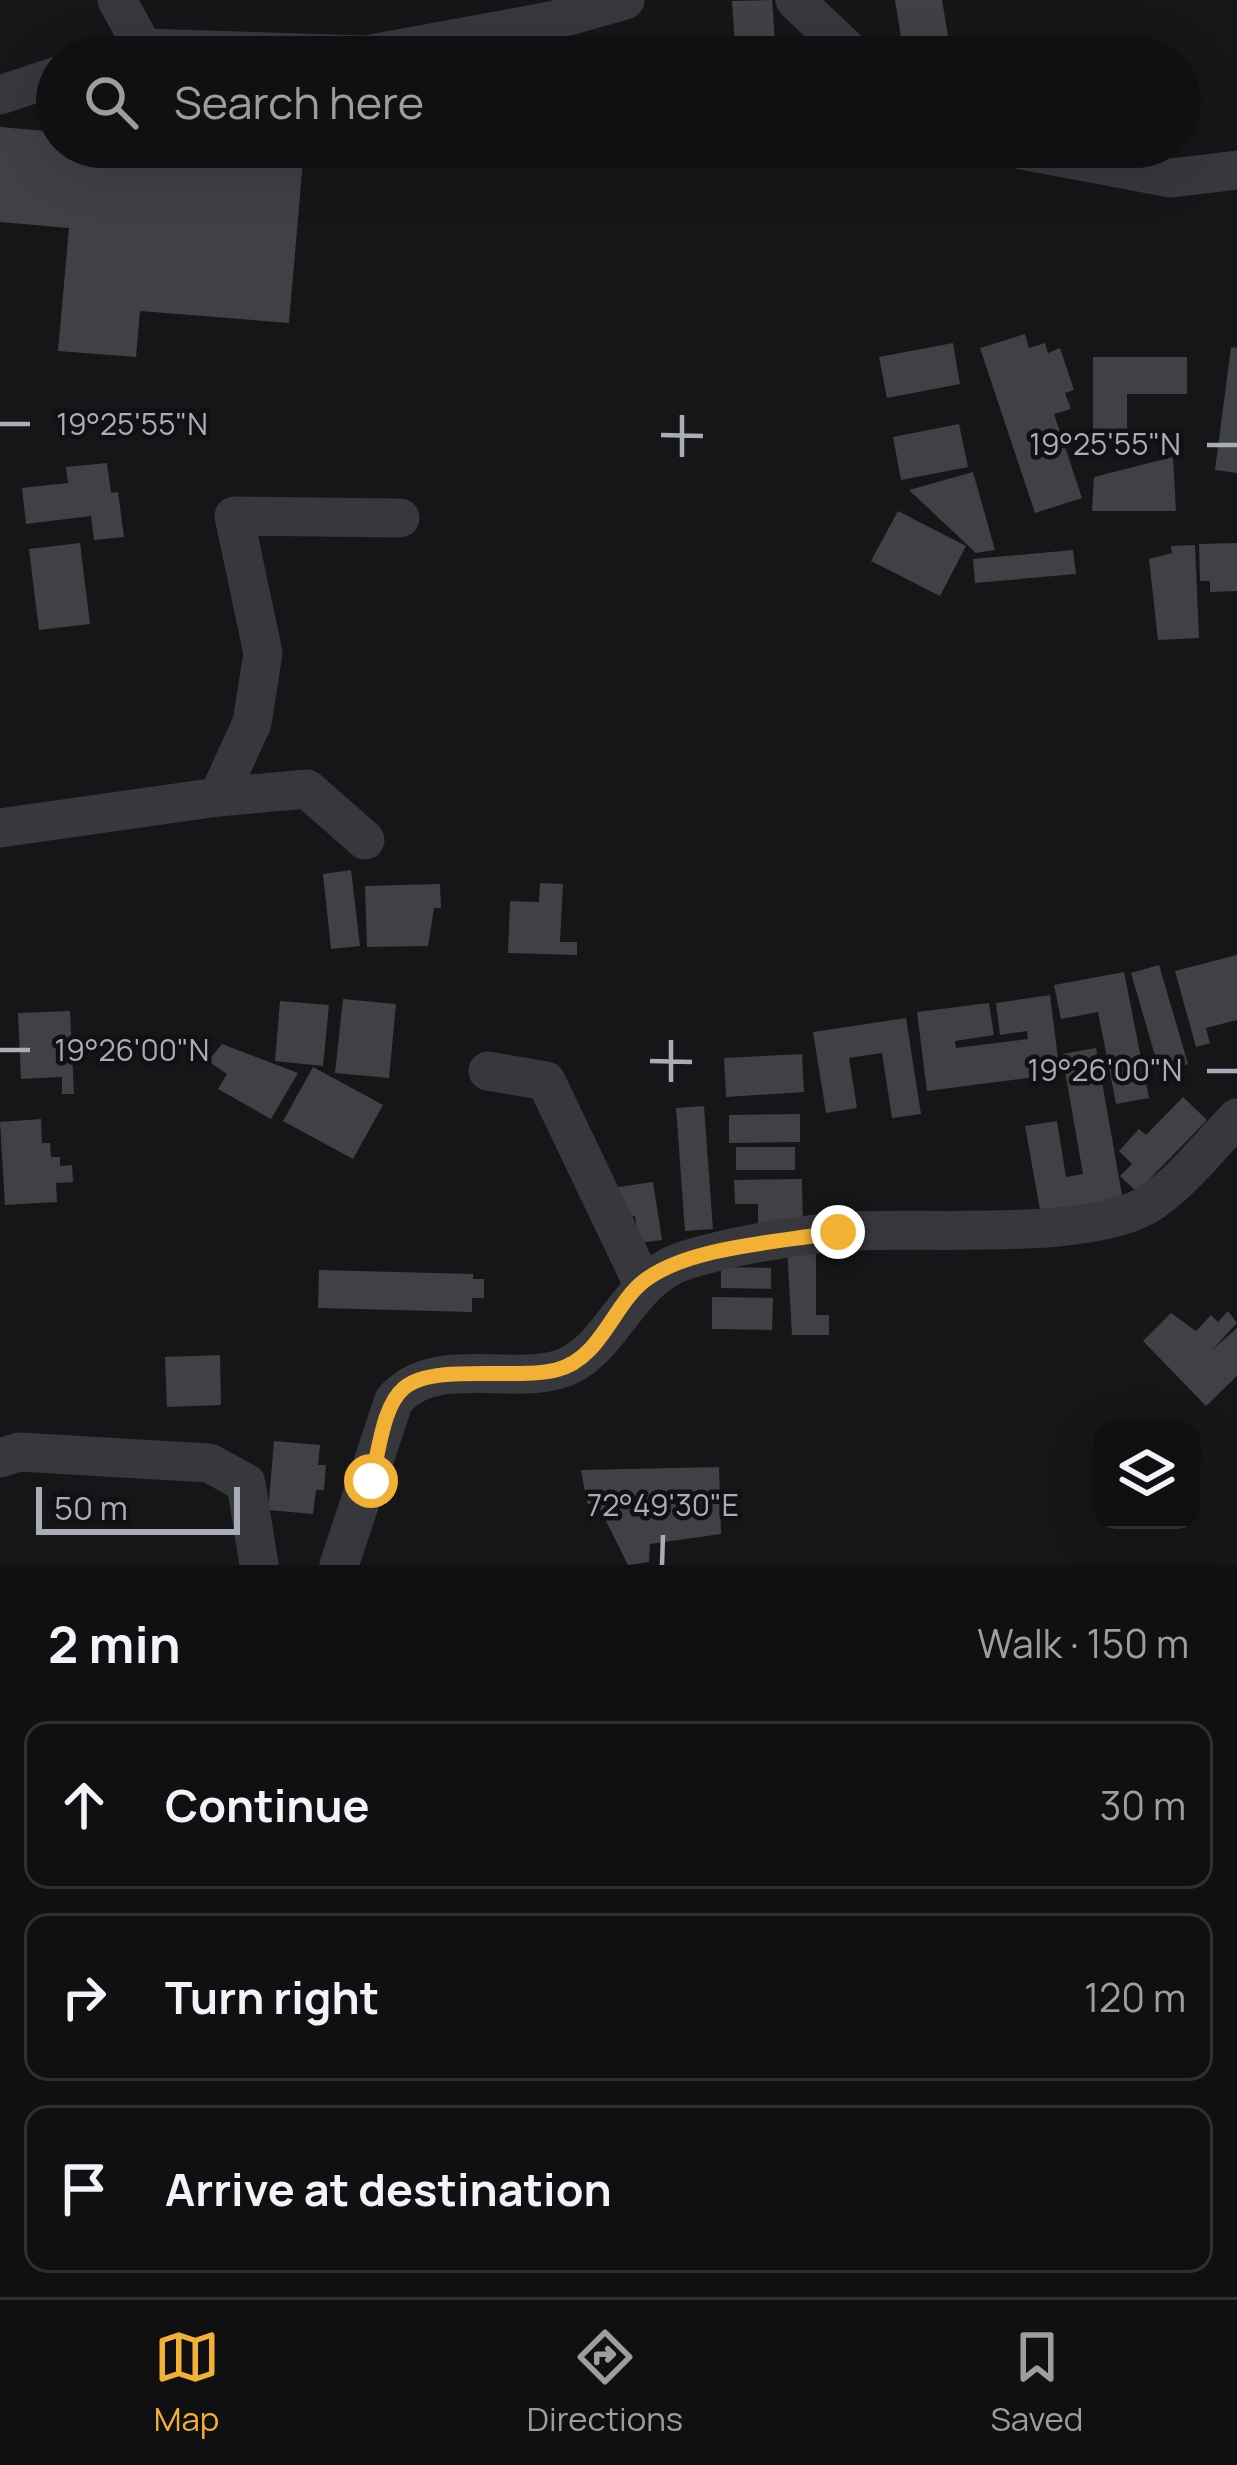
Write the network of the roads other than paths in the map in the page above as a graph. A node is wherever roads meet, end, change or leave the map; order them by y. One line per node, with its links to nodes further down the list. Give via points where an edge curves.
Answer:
1 (117, 0): 4 (street)
2 (625, 0): 5 (street)
3 (808, 4): 6 (street)
4 (125, 36)
5 (469, 36)
6 (836, 36)
7 (36, 83): 8 (street)
8 (0, 95)
9 (1118, 168): 10 (street, via 1172,178)
10 (1237, 170)
11 (400, 518): 12 (street, via 234,516 262,652 251,723)
12 (218, 797): 13 (street); 14 (street, via 307,789)
13 (0, 828)
14 (364, 840)
15 (488, 1071): 17 (street, via 546,1081)
16 (1237, 1118): 17 (street, via 1153,1202 1129,1214 987,1231 838,1232 683,1260)
17 (642, 1282): 20 (street, via 587,1352 562,1370 432,1374 407,1385 394,1400)
18 (0, 1458): 19 (street, via 19,1452 209,1463 246,1484)
19 (259, 1565)
20 (340, 1565)

